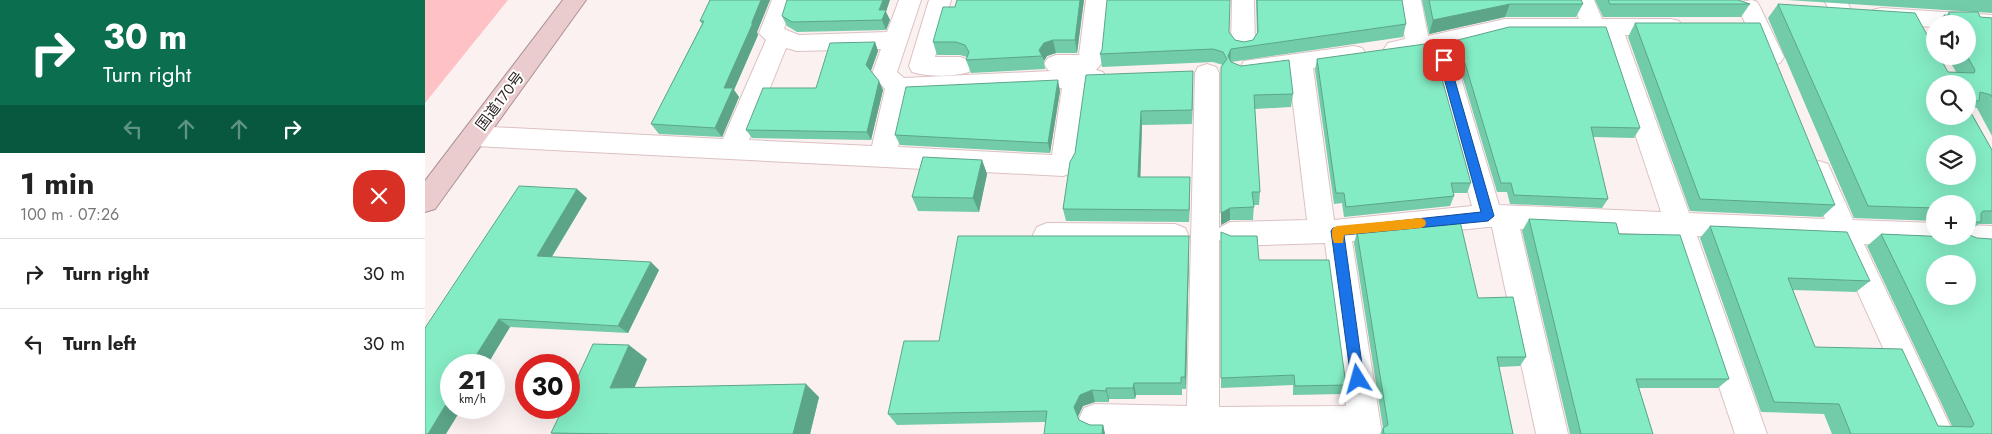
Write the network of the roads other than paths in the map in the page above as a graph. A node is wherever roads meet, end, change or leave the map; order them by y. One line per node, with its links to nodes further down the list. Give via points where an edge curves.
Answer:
1 (575, 0): 27 (highway, 国道170号)
2 (783, 0): 17 (street, via 771,33)
3 (909, 0): 18 (street)
4 (940, 0): 5 (street, via 921,66 1090,63)
5 (1097, 0)
6 (1243, 0): 21 (street, via 1242,58)
7 (1410, 0): 20 (street)
8 (1583, 0): 15 (street)
9 (1976, 0): 14 (street)
10 (1839, 6): 11 (street); 13 (street)
11 (1814, 11)
12 (1750, 14): 25 (street)
13 (1912, 18): 14 (street); 19 (street)
14 (1992, 23)
15 (1602, 27): 16 (street); 20 (street, via 1505,27); 33 (street)
16 (1690, 27)
17 (779, 36): 18 (street, via 797,43); 28 (street)
18 (896, 40): 26 (street, via 885,74)
19 (1925, 43)
20 (1429, 44): 21 (street); 32 (street)
21 (1300, 62): 34 (street)
22 (1202, 73): 37 (street)
23 (1113, 78): 24 (street)
24 (1076, 79): 26 (street); 30 (street, via 1063,166)
25 (1782, 80)
26 (898, 87): 30 (street)
27 (474, 136): 28 (street); 31 (highway, 国道170号)
28 (732, 149): 30 (street)
29 (1811, 151): 35 (street)
30 (883, 157)
31 (425, 201)
32 (1496, 217): 33 (street); 34 (street); 46 (street)
33 (1676, 223): 35 (street); 47 (street)
34 (1330, 231): 37 (street); 45 (street)
35 (1844, 231): 38 (street); 48 (street)
36 (1047, 235): 37 (street)
37 (1217, 235): 42 (street)
38 (1926, 235)
39 (1976, 237): 40 (street)
40 (1992, 238)
41 (1095, 419): 43 (street)
42 (1203, 422): 43 (street); 44 (street, via 1347,422)
43 (1143, 427)
44 (1349, 434)
45 (1366, 434)
46 (1552, 434)
47 (1751, 434)
48 (1938, 434)

